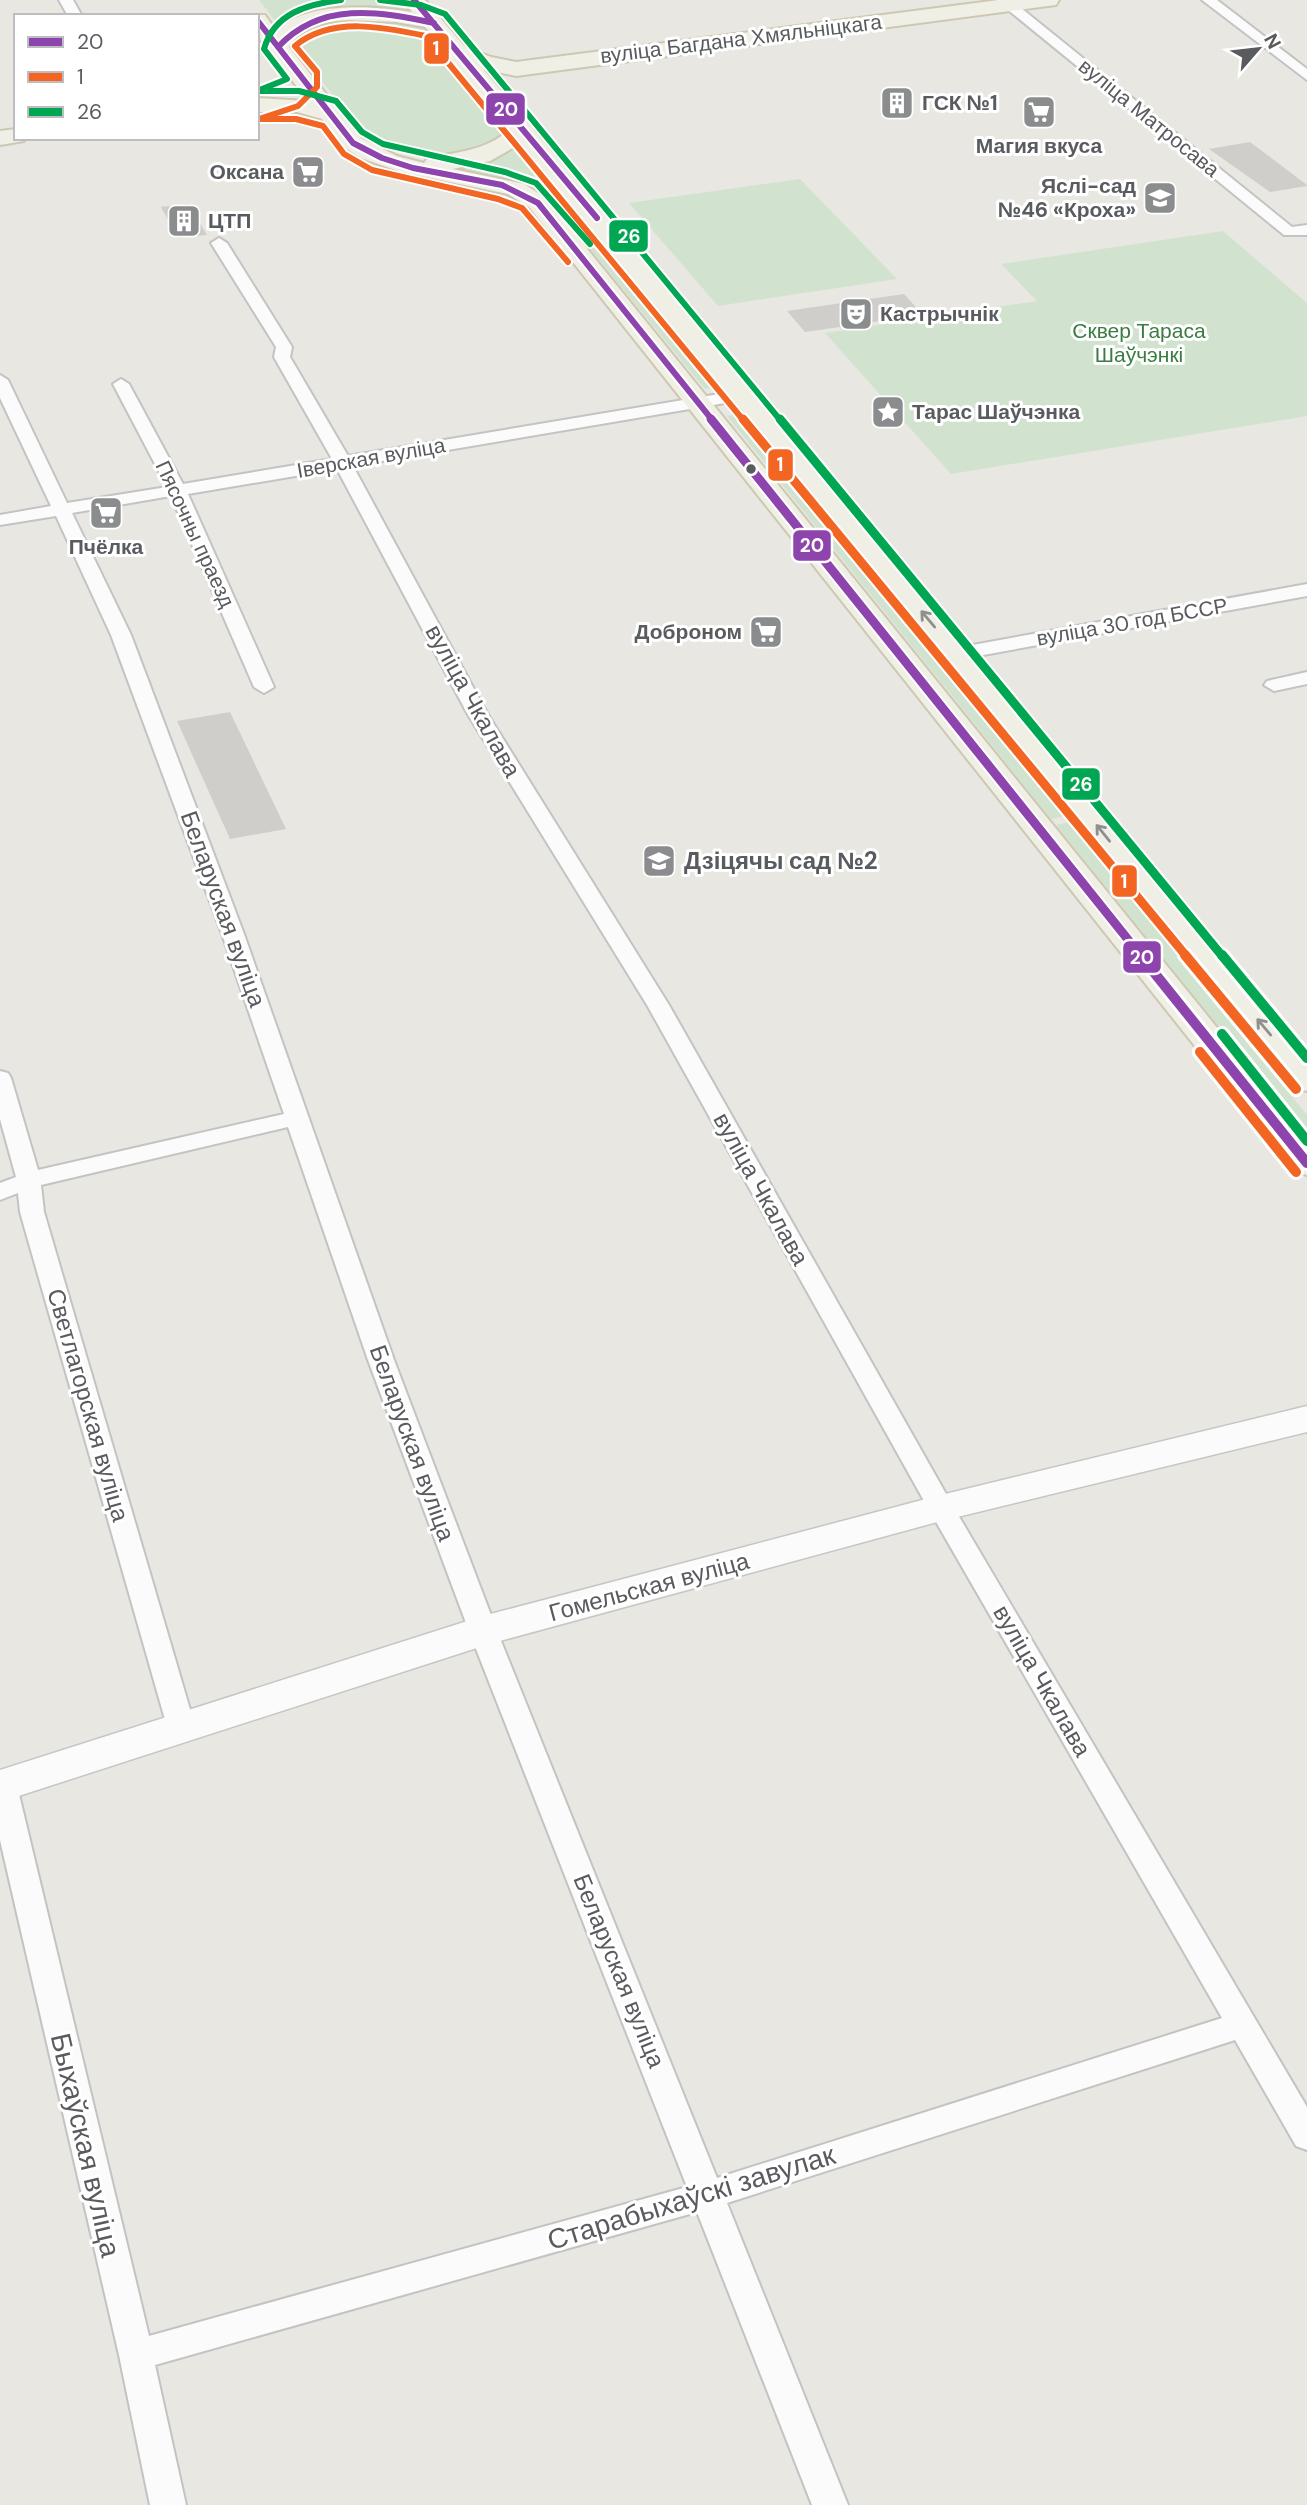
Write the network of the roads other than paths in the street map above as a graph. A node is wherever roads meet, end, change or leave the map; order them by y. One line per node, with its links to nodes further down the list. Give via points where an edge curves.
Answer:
1 (241, 0): 6 (main road)
2 (414, 0): 8 (main road)
3 (1048, 0): 5 (main road, вуліца Багдана Хмяльніцкага)
4 (1209, 0): 12 (street)
5 (1006, 2): 11 (main road, вуліца Багдана Хмяльніцкага); 19 (street, вуліца Матросава, via 1289,232)
6 (252, 14)
7 (259, 23): 9 (main road)
8 (434, 23): 9 (main road, via 390,13 346,13 300,24 282,36); 10 (main road)
9 (278, 47): 13 (main road)
10 (455, 51): 11 (main road, вуліца Багдана Хмяльніцкага); 14 (main road)
11 (516, 69): 14 (main road, via 497,80)
12 (1307, 76)
13 (305, 79): 15 (main road, via 290,95); 16 (main road)
14 (492, 96): 17 (main road)
15 (259, 105): 16 (main road, via 298,106)
16 (331, 114): 18 (main road, via 353,143 378,158)
17 (522, 130): 18 (main road, via 485,156 443,163); 23 (main road)
18 (397, 162): 24 (main road, via 530,195)
19 (1307, 230)
20 (219, 243): 25 (street, вуліца Чкалава, via 284,347 282,357)
21 (0, 380): 27 (street, Беларуская вуліца)
22 (121, 384): 26 (street, Пясочны праезд)
23 (743, 395): 24 (street, Іверская вуліца); 30 (main road, one-way to 23)
24 (699, 402): 25 (street, Іверская вуліца); 37 (main road)
25 (343, 463): 26 (street, Іверская вуліца); 41 (street, вуліца Чкалава, via 477,713 658,1005)
26 (178, 491): 27 (street, Іверская вуліца); 33 (street, Пясочны праезд)
27 (60, 510): 28 (street, Іверская вуліца); 36 (street, Беларуская вуліца, via 121,635)
28 (0, 520)
29 (1307, 590): 30 (street, вуліца 30 год БССР)
30 (956, 654): 35 (main road, one-way to 30)
31 (1307, 678): 32 (street)
32 (1274, 685)
33 (264, 687)
34 (0, 1078): 38 (street, Светлагорская вуліца)
35 (1307, 1080)
36 (298, 1118): 38 (street); 42 (street, Беларуская вуліца, via 381,1360)
37 (1307, 1163)
38 (29, 1180): 39 (street); 43 (street, Светлагорская вуліца, via 32,1212)
39 (0, 1192)
40 (1307, 1419): 41 (main road, Гомельская вуліца)
41 (942, 1508): 42 (main road, Гомельская вуліца); 45 (street, вуліца Чкалава)
42 (483, 1632): 43 (main road, Гомельская вуліца); 47 (street, Беларуская вуліца)
43 (182, 1730): 44 (main road, Гомельская вуліца)
44 (1, 1786): 48 (street, Быхаўская вуліца)
45 (1242, 2025): 46 (street, вуліца Чкалава); 47 (street, Старабыхаўскі завулак)
46 (1307, 2136)
47 (708, 2195): 48 (street, Старабыхаўскі завулак); 50 (street, Беларуская вуліца)
48 (136, 2355): 49 (street, Быхаўская вуліца)
49 (168, 2505)
50 (830, 2505)

